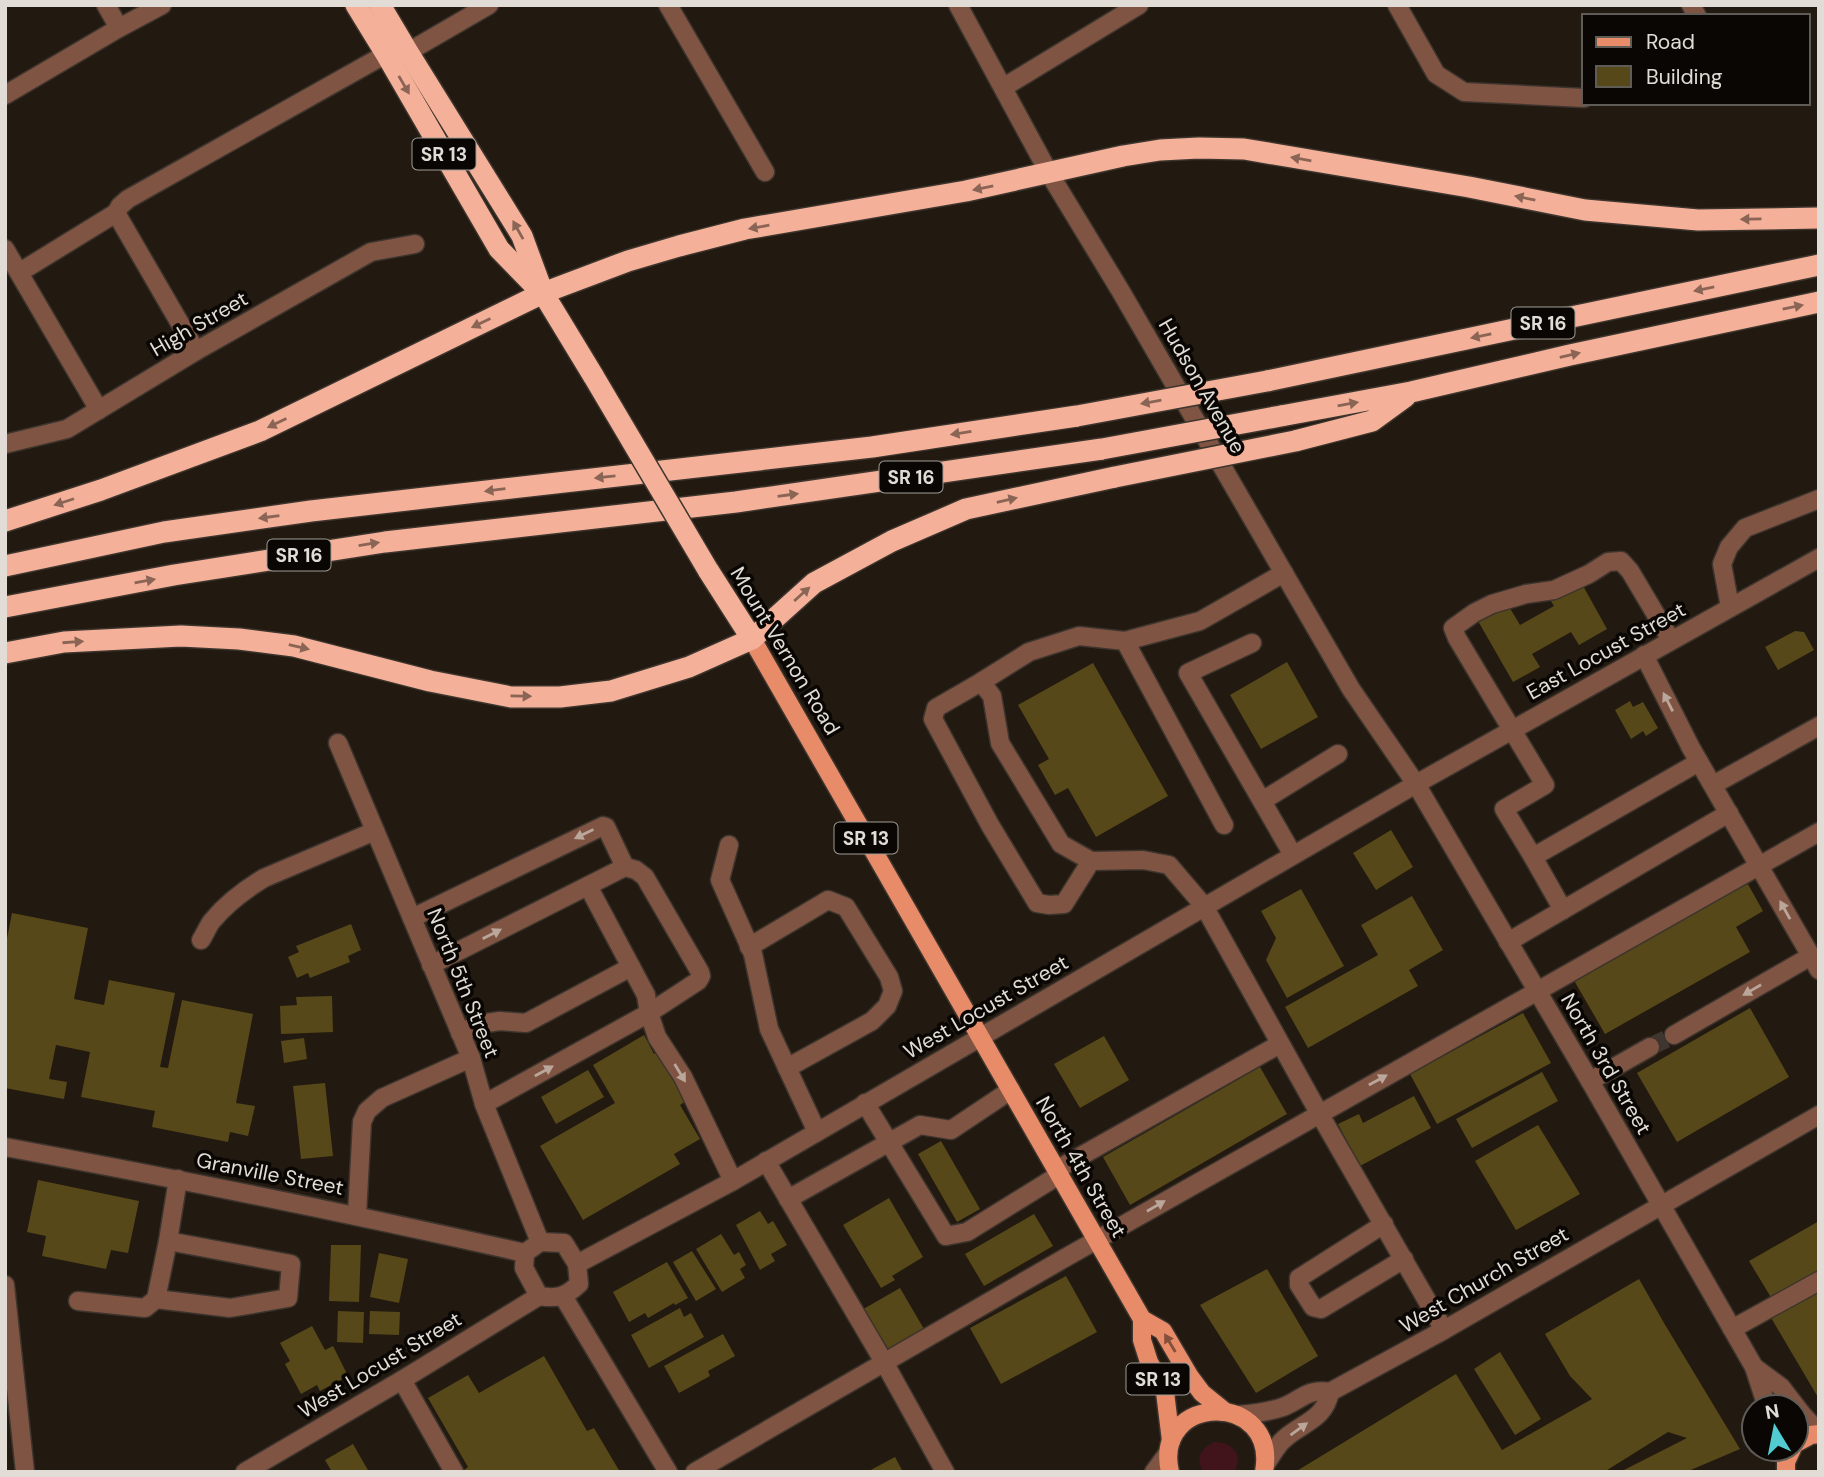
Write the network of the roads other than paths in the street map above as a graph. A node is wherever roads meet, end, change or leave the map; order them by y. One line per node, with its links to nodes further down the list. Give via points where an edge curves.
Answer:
1 (106, 5): 10 (street)
2 (162, 5): 10 (street)
3 (356, 5): 11 (highway, Mount Vernon Road / SR 13)
4 (380, 5): 11 (highway, Mount Vernon Road / SR 13)
5 (489, 5): 11 (street)
6 (668, 5): 15 (street)
7 (958, 5): 12 (street, Hudson Avenue)
8 (1139, 5): 12 (street)
9 (1397, 5): 14 (street, via 1436,74 1464,92)
10 (119, 28): 13 (street)
11 (397, 53): 17 (street, via 128,199); 23 (highway, Mount Vernon Road / SR 13, via 522,236)
12 (1004, 87): 16 (street, Hudson Avenue)
13 (5, 95)
14 (1582, 98)
15 (765, 172)
16 (1049, 173): 18 (highway, one-way to 16, via 1698,220 1585,210 1244,149 1160,150); 23 (highway, one-way to 23, via 745,229 628,261); 33 (street, Hudson Avenue)
17 (116, 213): 22 (street); 25 (street)
18 (1819, 218)
19 (415, 244): 25 (street, High Street, via 371,252)
20 (5, 249): 22 (street)
21 (1819, 265): 32 (highway, SR 16, one-way to 32, bridge, via 1266,382 1077,416 872,447 311,511 164,532)
22 (20, 272): 27 (street)
23 (543, 293): 30 (highway, one-way to 30, via 260,431); 36 (highway, Mount Vernon Road / SR 13, bridge)
24 (1819, 302): 26 (highway, SR 16, one-way to 24)
25 (196, 351): 27 (street, High Street)
26 (1411, 392): 34 (highway, SR 16, one-way to 26, bridge, via 385,542 736,502 1102,449); 36 (highway, one-way to 26, bridge, via 814,583 891,541 966,509 1372,421)
27 (99, 410): 28 (street, High Street, via 66,429)
28 (5, 443)
29 (1819, 499): 35 (street, via 1745,528 1729,547 1722,564)
30 (5, 521)
31 (1819, 558): 35 (street, East Locust Street)
32 (5, 566)
33 (1284, 573): 38 (street, via 1200,621); 48 (street, Hudson Avenue, via 1351,689)
34 (5, 607)
35 (1730, 607): 37 (street, East Locust Street)
36 (752, 639): 40 (highway, one-way to 36, via 64,642 181,636 239,639 294,646 511,697 611,691 689,667); 75 (main road, Mount Vernon Road / SR 13)
37 (1671, 640): 41 (street, East Locust Street); 44 (street, via 1621,561 1608,562 1554,590 1507,599 1474,612 1453,628)
38 (1125, 641): 42 (street, via 1079,636 1029,652); 52 (street)
39 (1252, 643): 50 (street, via 1188,673)
40 (5, 653)
41 (1644, 655): 44 (street, East Locust Street); 47 (street, one-way to 41)
42 (981, 682): 58 (street, via 992,696 1000,743 1061,844); 58 (street, via 936,708 933,719 1037,903 1064,904)
43 (1819, 726): 49 (street)
44 (1512, 730): 48 (street, East Locust Street); 57 (street, via 1545,785 1504,808)
45 (338, 743): 53 (street, North 5th Street)
46 (1338, 754): 50 (street)
47 (1699, 762): 49 (street); 57 (street)
48 (1416, 784): 56 (street, West Locust Street); 66 (street, North 3rd Street)
49 (1713, 785): 51 (street)
50 (1262, 801): 56 (street)
51 (1729, 813): 59 (street); 63 (street)
52 (1224, 825)
53 (375, 831): 64 (street, North 5th Street); 65 (street, via 254,884 212,921)
54 (1819, 832): 59 (street)
55 (729, 845): 67 (street, via 720,880)
56 (1293, 855): 62 (street, West Locust Street)
57 (1533, 857): 63 (street)
58 (1091, 861): 62 (street, via 1143,860 1169,865)
59 (1760, 865): 68 (street, one-way to 59); 71 (street)
60 (625, 867): 61 (street); 64 (street, one-way to 64, via 603,825); 72 (street, via 645,877 701,976)
61 (587, 886): 69 (street, one-way to 61); 70 (street)
62 (1204, 906): 75 (street, West Locust Street); 76 (street)
63 (1563, 910): 66 (street)
64 (412, 918): 69 (street, North 5th Street)
65 (201, 940)
66 (1508, 942): 71 (street, North 3rd Street)
67 (750, 947): 79 (street, via 769,1029); 79 (street, via 828,900 846,906 889,977 893,991 887,1006 872,1021)
68 (1815, 963): 74 (street, one-way to 74)
69 (431, 965): 73 (street, North 5th Street)
70 (631, 967): 72 (street, via 646,995); 73 (street, via 526,1023 480,1024)
71 (1538, 992): 80 (street, North 3rd Street); 84 (street, one-way to 71)
72 (649, 1013): 82 (street, one-way to 72); 92 (street, one-way to 92, via 657,1037 683,1077)
73 (460, 1033): 78 (street, North 5th Street)
74 (1674, 1035)
75 (980, 1037): 81 (main road, North 4th Street / SR 13); 83 (street, West Locust Street)
76 (1280, 1044): 84 (street); 90 (street)
77 (1650, 1047): 80 (street)
78 (471, 1058): 82 (street, North 5th Street); 95 (street, via 382,1098 367,1111 362,1122)
79 (787, 1068): 86 (street)
80 (1590, 1081): 94 (street, North 3rd Street)
81 (1011, 1090): 87 (street, via 951,1130 920,1125); 90 (main road, North 4th Street / SR 13)
82 (484, 1104): 99 (street, North 5th Street)
83 (865, 1104): 86 (street, West Locust Street); 87 (street)
84 (1319, 1113): 96 (street); 97 (street, one-way to 84)
85 (1819, 1115): 94 (street, West Church Street)
86 (817, 1132): 89 (street, West Locust Street)
87 (889, 1142): 90 (street, via 946,1236 967,1232); 93 (street)
88 (5, 1147): 91 (street, Granville Street)
89 (766, 1161): 92 (street, West Locust Street); 93 (street)
90 (1058, 1172): 97 (main road, North 4th Street / SR 13)
91 (178, 1179): 95 (street, Granville Street); 98 (street)
92 (733, 1181): 102 (street, West Locust Street)
93 (788, 1199): 112 (street)
94 (1661, 1205): 110 (street, West Church Street); 111 (street, North 3rd Street)
95 (357, 1215): 100 (street, Granville Street)
96 (1384, 1224): 101 (street); 101 (street, via 1299,1278 1299,1285 1313,1307 1321,1309)
97 (1097, 1239): 109 (main road, North 4th Street / SR 13); 112 (street)
98 (168, 1241): 107 (street); 107 (street, via 291,1264 288,1298 230,1308)
99 (540, 1242): 100 (street); 102 (street, via 564,1243)
100 (525, 1253): 106 (street, via 524,1269)
101 (1404, 1259): 110 (street)
102 (577, 1264): 105 (street, via 579,1284)
103 (1819, 1281): 111 (street)
104 (5, 1285): 122 (street)
105 (564, 1296): 106 (street); 125 (street)
106 (539, 1297): 114 (street, West Locust Street)
107 (156, 1299): 108 (street, via 145,1308)
108 (78, 1301)
109 (1142, 1319): 117 (main road, North 4th Street / SR 13, one-way to 109, via 1202,1393 1163,1331); 119 (main road, North 4th Street / SR 13, via 1142,1340 1165,1392)
110 (1444, 1329): 115 (street, West Church Street)
111 (1732, 1329): 113 (street, North 3rd Street)
112 (884, 1362): 126 (street); 127 (street)
113 (1754, 1367): 116 (street, North 3rd Street); 118 (street, North 3rd Street, via 1781,1387)
114 (402, 1380): 120 (street, West Locust Street); 124 (street)
115 (1330, 1392): 117 (street, West Church Street, via 1319,1390 1258,1413); 121 (street, West Church Street, one-way to 115, via 1281,1441 1324,1410)
116 (1762, 1393)
117 (1231, 1413): 119 (main road, via 1207,1411 1192,1416); 121 (main road, North 4th Street, via 1251,1424 1260,1436)
118 (1819, 1433)
119 (1170, 1447): 128 (street); 129 (main road, North 4th Street)
120 (263, 1467): 123 (street, West Locust Street)
121 (1264, 1468)
122 (25, 1472)
123 (245, 1472)
124 (454, 1472)
125 (668, 1472)
126 (695, 1472)
127 (945, 1472)
128 (1154, 1472)
129 (1170, 1472)

